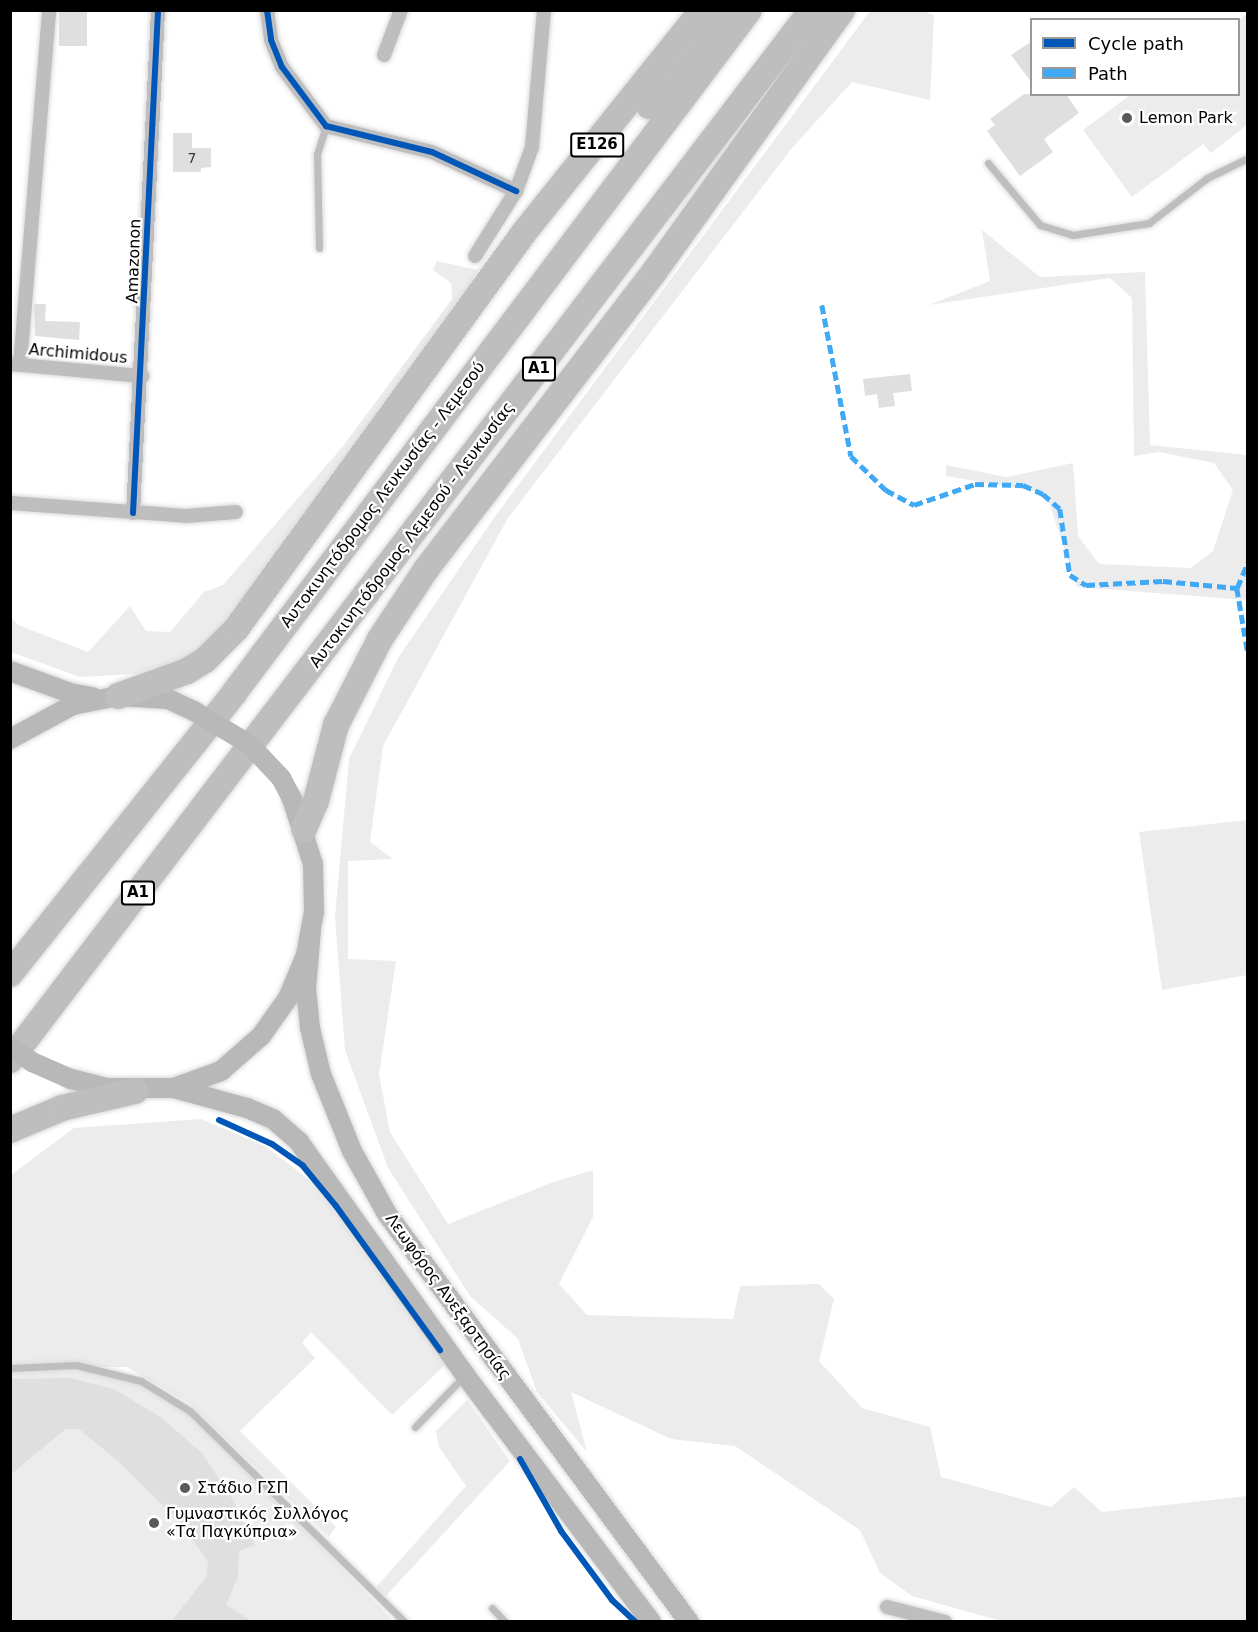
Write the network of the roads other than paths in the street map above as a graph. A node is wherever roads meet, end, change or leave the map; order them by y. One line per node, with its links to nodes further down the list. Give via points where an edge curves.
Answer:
1 (49, 10): 19 (street)
2 (158, 10): 20 (street, Amazonon)
3 (267, 10): 12 (street, via 271,40 282,67)
4 (401, 10): 11 (street)
5 (544, 10): 15 (street, via 532,147)
6 (702, 10): 18 (highway, E126, via 526,230)
7 (727, 10): 18 (highway, via 665,88)
8 (749, 10): 29 (highway, Αυτοκινητόδρομος Λευκωσίας - Λεμεσού, via 234,693)
9 (812, 10): 31 (highway, Αυτοκινητόδρομος Λεμεσού - Λευκωσίας / A1)
10 (842, 10): 27 (highway, via 654,272 428,568 380,639 336,725 316,801)
11 (384, 55)
12 (326, 126): 15 (street, via 432,152); 16 (lane, via 317,154)
13 (1248, 159): 14 (lane, via 1207,178 1149,223 1073,235 1040,225)
14 (988, 163)
15 (516, 190): 17 (street)
16 (319, 248)
17 (475, 256)
18 (493, 280): 25 (highway, via 236,629 205,660 187,671)
19 (15, 364): 20 (street, Archimidous)
20 (142, 376): 23 (street, Amazonon)
21 (10, 502): 23 (street)
22 (236, 512): 23 (street, via 186,516)
23 (133, 513)
24 (10, 671): 25 (main road, via 70,693)
25 (111, 697): 26 (main road, via 73,705); 27 (main road, bridge, via 168,699 249,744 281,778)
26 (10, 739)
27 (304, 829): 28 (main road, via 313,864)
28 (310, 930): 32 (main road, via 306,955 288,998 261,1036 221,1071); 43 (main road, Λεωφόρος Ανεξαρτησίας, via 306,988 310,1028 321,1074 352,1151 387,1214)
29 (10, 974)
30 (10, 1046): 33 (main road, bridge, via 32,1062 71,1079)
31 (10, 1060)
32 (174, 1088): 33 (main road); 36 (main road, Λεωφόρος Ανεξαρτησίας, via 273,1119 299,1142)
33 (135, 1091): 34 (highway, via 62,1108)
34 (10, 1130)
35 (10, 1368): 40 (lane, via 76,1365 141,1382 190,1411)
36 (465, 1375): 37 (lane); 42 (main road, Λεωφόρος Ανεξαρτησίας)
37 (415, 1427)
38 (886, 1607): 44 (street)
39 (492, 1608): 41 (lane)
40 (405, 1622)
41 (505, 1622)
42 (651, 1622)
43 (689, 1622)
44 (945, 1622)

